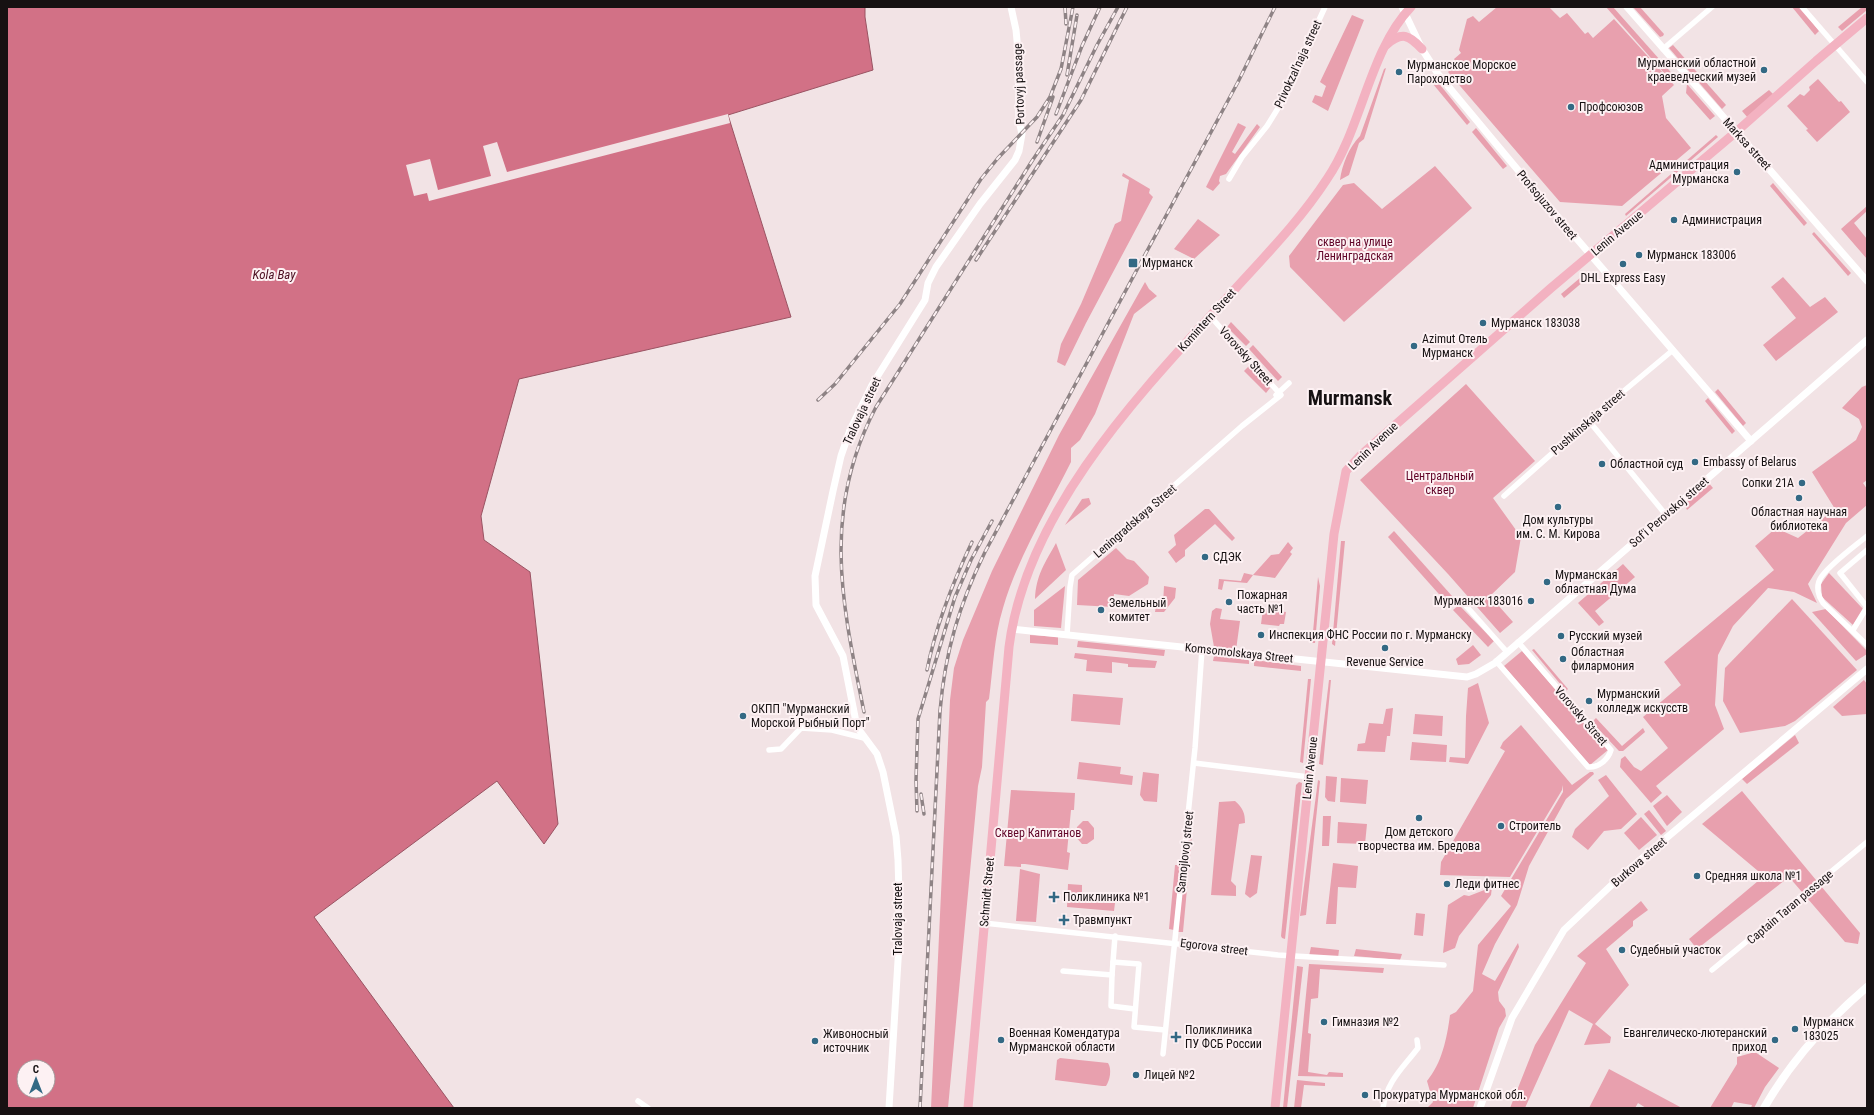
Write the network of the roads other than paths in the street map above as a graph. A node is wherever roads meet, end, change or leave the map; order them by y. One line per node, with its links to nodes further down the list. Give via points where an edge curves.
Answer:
1 (1011, 7): 14 (street, Portovyj passage, via 1018,40 1019,121 1022,134)
2 (1325, 7): 15 (street, Privokzal'naja street, via 1280,105)
3 (1627, 7): 11 (street, Marksa street)
4 (1712, 7): 11 (street)
5 (1802, 7): 8 (street)
6 (1406, 9): 9 (main road, Komintern Street); 10 (street, Profsojuzov street)
7 (1867, 18): 8 (main road, Lenin Avenue)
8 (1835, 45): 12 (street); 13 (main road, Lenin Avenue)
9 (1385, 46): 10 (main road, via 1396,37 1404,36); 18 (main road, Komintern Street, via 1344,148 1328,178 1283,237)
10 (1422, 49): 16 (street, Profsojuzov street, via 1438,74)
11 (1663, 49): 13 (street, Marksa street)
12 (1867, 82)
13 (1736, 132): 16 (main road, Lenin Avenue); 17 (street, Marksa street)
14 (1015, 160): 42 (street, Tralovaja street, via 980,204 936,267 928,283 925,300 872,385 850,430 841,456 815,576 816,605 843,656 854,717)
15 (1229, 179)
16 (1591, 255): 20 (street, Profsojuzov street); 39 (main road, Lenin Avenue, via 1346,471 1334,534)
17 (1867, 281)
18 (1210, 316): 22 (street, Vorovsky Street); 31 (main road, Komintern Street, via 1108,434 1079,476 1029,567)
19 (1867, 340): 24 (street, Sof'i Perovskoj street)
20 (1673, 350): 23 (street, Pushkinskaja street); 24 (street, Profsojuzov street)
21 (1289, 383): 22 (street, Leningradskaya Street)
22 (1280, 394): 33 (street, Leningradskaya Street, via 1072,575)
23 (1589, 421): 25 (street, Pushkinskaja street); 26 (street)
24 (1751, 441): 26 (street, Sof'i Perovskoj street)
25 (1504, 496)
26 (1666, 515): 34 (street, Sof'i Perovskoj street)
27 (1867, 536): 32 (street, via 1830,568 1820,579 1818,589 1823,603)
28 (1867, 550): 30 (street, via 1840,573)
29 (1460, 599): 37 (street)
30 (1867, 607): 32 (street)
31 (1012, 629): 33 (street, Komsomolskaya Street); 47 (main road, Schmidt Street)
32 (1853, 630): 35 (street)
33 (1067, 635): 36 (street, Komsomolskaya Street)
34 (1518, 642): 37 (street, Sof'i Perovskoj street); 38 (street, via 1611,750 1609,756 1596,767 1588,767)
35 (1867, 645)
36 (1202, 649): 39 (street, Komsomolskaya Street); 44 (street, Samojlovoj street)
37 (1507, 652): 38 (street, Sof'i Perovskoj street)
38 (1496, 661): 41 (street, Sof'i Perovskoj street)
39 (1321, 662): 41 (street, Komsomolskaya Street); 45 (main road, Lenin Avenue)
40 (1867, 669): 67 (street, Burkova street, via 1620,877 1564,930 1512,1018)
41 (1467, 677)
42 (864, 738): 43 (street, via 832,730 801,728 781,749); 63 (street, Tralovaja street, via 877,754 883,772 896,836 898,860 900,928)
43 (769, 750)
44 (1194, 763): 45 (street); 49 (street, Samojlovoj street)
45 (1309, 777): 50 (main road, Lenin Avenue)
46 (1867, 842): 53 (street, Captain Taran passage)
47 (984, 923): 48 (street, Egorova street); 64 (main road, Schmidt Street)
48 (1115, 936): 49 (street, Egorova street); 51 (street)
49 (1175, 943): 50 (street, Egorova street); 58 (street, Samojlovoj street)
50 (1290, 956): 52 (street, Egorova street); 65 (main road, Lenin Avenue)
51 (1113, 962): 55 (street); 57 (street, via 1139,964)
52 (1444, 965)
53 (1712, 970)
54 (1063, 972): 55 (street)
55 (1112, 975): 57 (street, via 1111,1006)
56 (1867, 987): 68 (main road, via 1834,1016 1806,1046 1773,1091)
57 (1135, 1009): 58 (street, via 1134,1027)
58 (1165, 1030): 60 (street, Samojlovoj street)
59 (1417, 1040): 66 (street, via 1418,1048 1392,1080 1385,1094)
60 (1163, 1054)
61 (638, 1101): 62 (street)
62 (648, 1108)
63 (889, 1108)
64 (968, 1108)
65 (1275, 1108)
66 (1384, 1108)
67 (1480, 1108)
68 (1764, 1108)

